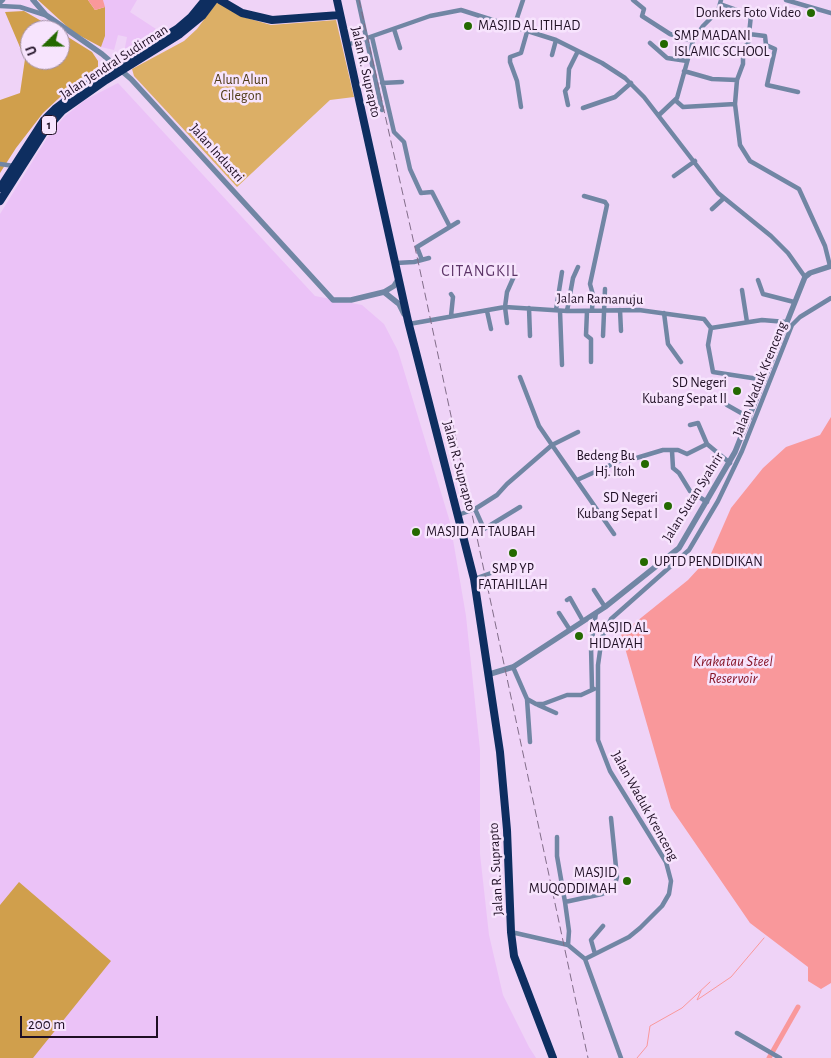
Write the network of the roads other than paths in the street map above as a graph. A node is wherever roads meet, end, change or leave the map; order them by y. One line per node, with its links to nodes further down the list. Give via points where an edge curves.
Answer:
1 (3, 0): 11 (street)
2 (33, 0): 16 (street, Jalan Industri)
3 (205, 0): 31 (highway, Jalan Jendral Sudirman / 1, via 191,17)
4 (214, 0): 31 (highway, Jalan Jendral Sudirman / 1, via 195,23)
5 (220, 0): 15 (highway, via 242,13 272,20)
6 (337, 0): 15 (highway, Jalan R. Suprapto)
7 (358, 0): 22 (street)
8 (523, 0): 17 (street)
9 (633, 0): 24 (street, via 644,9 642,16 670,34)
10 (786, 0): 14 (street)
11 (0, 2)
12 (720, 2): 20 (street, via 750,13); 24 (street, via 718,11)
13 (0, 6): 16 (street, via 20,6)
14 (831, 13)
15 (340, 15): 26 (highway, Jalan R. Suprapto)
16 (46, 16): 31 (street, Jalan Industri)
17 (514, 27): 18 (street, via 456,10); 19 (street)
18 (394, 29): 21 (street); 27 (street)
19 (528, 32): 23 (street); 41 (street, via 520,53 510,57)
20 (748, 34): 33 (street); 37 (street, via 765,36 766,45 775,49 767,86)
21 (372, 37): 22 (street); 35 (street)
22 (365, 40): 26 (street); 43 (street)
23 (556, 40): 28 (street); 29 (street)
24 (693, 41): 30 (street)
25 (650, 43): 30 (street, via 667,58)
26 (346, 44): 58 (highway, Jalan R. Suprapto)
27 (400, 48)
28 (578, 52): 36 (street, via 602,63); 40 (street, via 569,69 565,91)
29 (552, 55)
30 (687, 61): 32 (street)
31 (119, 68): 47 (highway, Jalan Jendral Sudirman / 1, via 55,109 44,120); 52 (highway, Jalan Jendral Sudirman / 1, via 53,120); 68 (street, Jalan Industri, via 333,300 352,300)
32 (684, 71): 33 (street, via 712,79); 38 (street)
33 (737, 80): 39 (street)
34 (402, 82): 35 (street)
35 (382, 83): 55 (street, via 394,132 404,142 418,187 422,193 432,192)
36 (631, 83): 42 (street, via 615,97); 44 (street)
37 (798, 92)
38 (675, 100): 39 (street, via 683,107); 44 (street)
39 (735, 104): 59 (street, via 740,145 750,161 799,189)
40 (568, 105)
41 (522, 107)
42 (583, 108)
43 (382, 110)
44 (659, 115): 45 (street)
45 (695, 161): 48 (street); 51 (street)
46 (0, 164): 47 (street)
47 (14, 166): 49 (highway, Jalan Jendral Sudirman / 1)
48 (674, 176)
49 (0, 188)
50 (584, 196): 74 (street, via 607,205 590,284 593,295)
51 (724, 198): 53 (street); 63 (street, via 771,236)
52 (0, 201)
53 (712, 209)
54 (458, 222): 55 (street)
55 (450, 227): 57 (street, via 418,247)
56 (429, 258): 57 (street)
57 (422, 260): 58 (street)
58 (396, 263): 64 (highway, Jalan R. Suprapto)
59 (831, 266): 63 (street, via 810,272)
60 (578, 267): 79 (street)
61 (562, 272): 78 (street)
62 (516, 274): 72 (street, via 507,292)
63 (805, 277): 71 (street, Jalan Sutan Syahrir)
64 (399, 278): 68 (street, Jalan Industri); 82 (highway, Jalan R. Suprapto)
65 (758, 280): 71 (street, via 763,294)
66 (605, 289): 75 (street)
67 (742, 290): 83 (street)
68 (384, 292): 82 (street, via 399,304)
69 (451, 294): 81 (street)
70 (831, 298): 122 (street, Jalan Waduk Krenceng, via 792,325 742,451 689,550 607,624 602,637)
71 (794, 302): 84 (street, Jalan Sutan Syahrir)
72 (505, 307): 73 (street, Jalan Ramanuju); 77 (street, Jalan Ramanuju); 85 (street)
73 (529, 308): 78 (street, Jalan Ramanuju); 89 (street)
74 (590, 310): 75 (street, Jalan Ramanuju); 79 (street, Jalan Ramanuju); 91 (street, via 586,335 590,339)
75 (603, 310): 76 (street, Jalan Ramanuju); 90 (street)
76 (620, 310): 80 (street, Jalan Ramanuju); 88 (street)
77 (487, 311): 81 (street, Jalan Ramanuju); 87 (street)
78 (558, 311): 79 (street, Jalan Ramanuju); 93 (street)
79 (567, 311)
80 (664, 313): 86 (street, Jalan Ramanuju, via 704,319); 92 (street, via 668,344)
81 (451, 316): 82 (street, Jalan Ramanuju)
82 (408, 322): 108 (highway, Jalan R. Suprapto)
83 (747, 322): 84 (street); 86 (street)
84 (786, 322): 95 (street, Jalan Sutan Syahrir)
85 (507, 323)
86 (711, 328): 95 (street, via 708,345 713,372)
87 (491, 329)
88 (621, 331)
89 (530, 336)
90 (603, 336)
91 (591, 362)
92 (681, 362)
93 (562, 364)
94 (520, 377): 101 (street, via 539,426)
95 (766, 380): 97 (street, Jalan Sutan Syahrir)
96 (723, 400): 97 (street, via 727,406)
97 (750, 418): 103 (street, Jalan Sutan Syahrir)
98 (690, 425): 100 (street, via 698,423)
99 (578, 432): 101 (street)
100 (707, 444): 102 (street, via 689,453); 103 (street)
101 (552, 445): 104 (street); 107 (street, via 497,495)
102 (672, 451): 104 (street, via 626,458); 105 (street, via 673,468 690,491)
103 (730, 463): 105 (street, Jalan Sutan Syahrir)
104 (576, 480): 109 (street)
105 (707, 502): 114 (street, Jalan Sutan Syahrir, via 679,548)
106 (520, 507): 107 (street, via 484,529)
107 (475, 509): 108 (street)
108 (458, 515): 111 (highway, Jalan R. Suprapto)
109 (614, 534)
110 (504, 564): 111 (street)
111 (474, 579): 120 (highway, Jalan R. Suprapto)
112 (594, 590): 114 (street)
113 (567, 600): 117 (street, via 570,598)
114 (606, 608): 116 (street, Jalan Sutan Syahrir)
115 (559, 613): 118 (street)
116 (596, 613): 117 (street, Jalan Sutan Syahrir); 121 (street, via 591,646)
117 (584, 621): 118 (street, Jalan Sutan Syahrir)
118 (570, 630): 119 (street, Jalan Sutan Syahrir)
119 (513, 667): 120 (street, Jalan Sutan Syahrir); 123 (street)
120 (490, 674): 131 (highway, Jalan R. Suprapto, via 507,830)
121 (592, 689): 122 (street); 124 (street, via 581,695 566,695 546,704)
122 (598, 690): 133 (street, Jalan Waduk Krenceng, via 598,740 602,752 610,771 666,862 671,881 669,894 653,917 629,937)
123 (527, 700): 124 (street); 126 (street)
124 (536, 704): 125 (street)
125 (556, 714)
126 (530, 742)
127 (611, 818): 129 (street, via 618,876 614,888)
128 (557, 836): 129 (street, via 557,856)
129 (566, 902): 132 (street)
130 (603, 926): 133 (street, via 591,940)
131 (511, 932): 132 (street); 136 (highway, Jalan R. Suprapto, via 521,978)
132 (568, 945): 134 (street)
133 (595, 954): 134 (street, Jalan Waduk Krenceng)
134 (585, 959): 137 (street)
135 (737, 1033): 138 (street)
136 (553, 1058)
137 (621, 1058)
138 (780, 1058)

